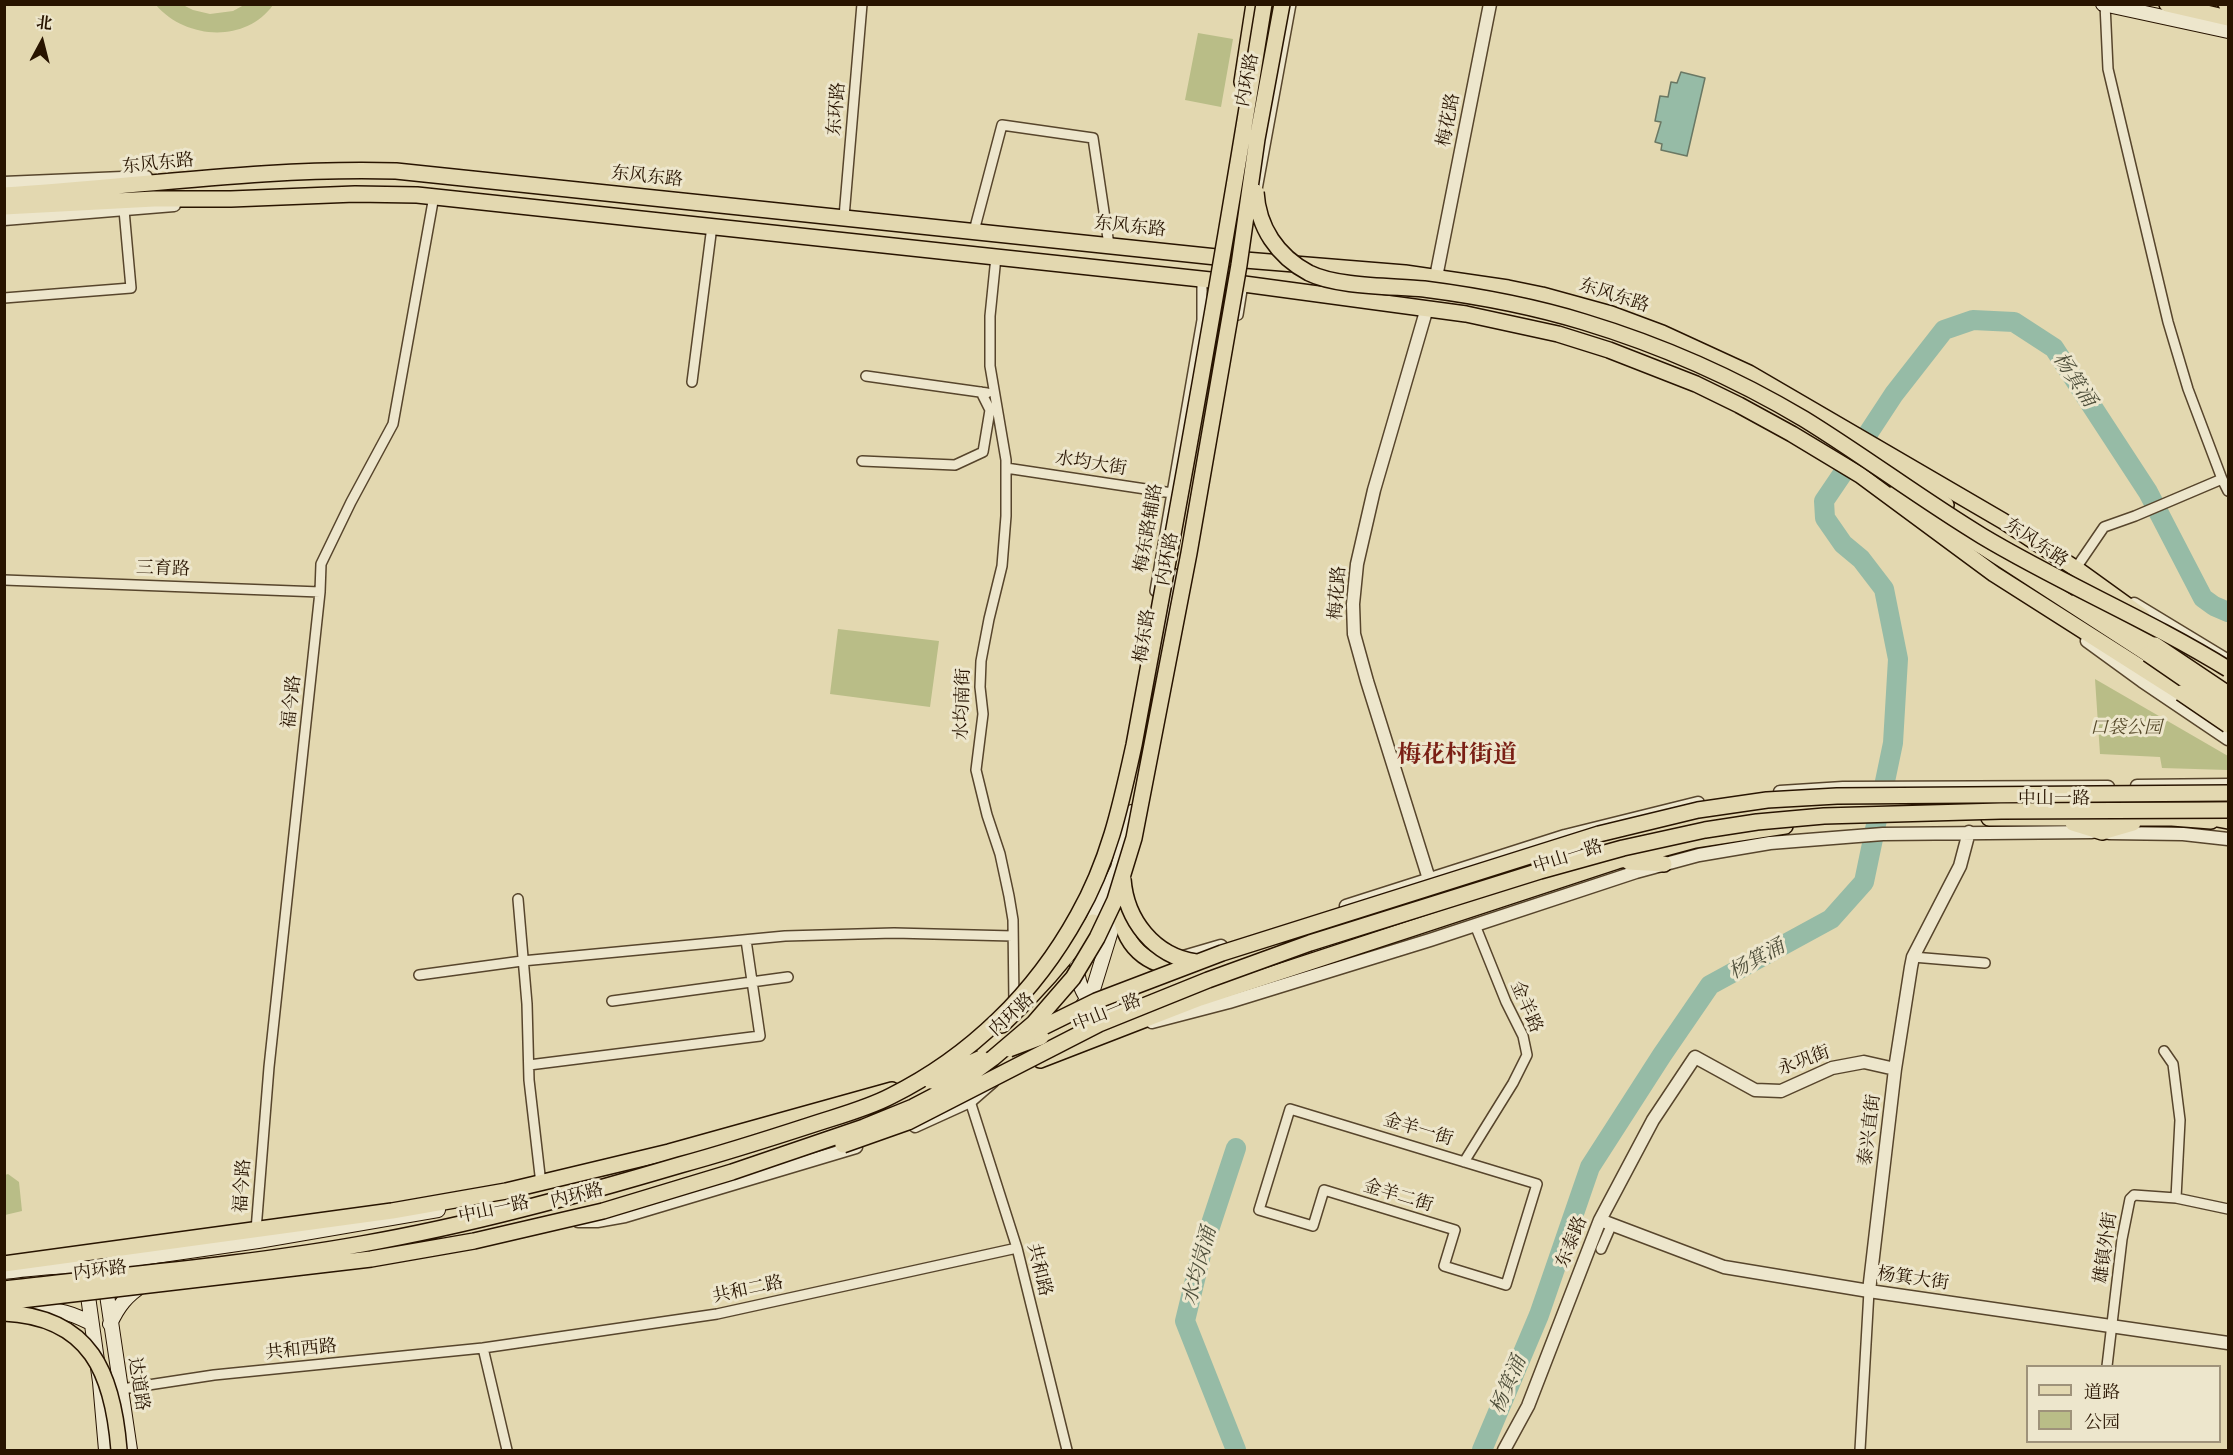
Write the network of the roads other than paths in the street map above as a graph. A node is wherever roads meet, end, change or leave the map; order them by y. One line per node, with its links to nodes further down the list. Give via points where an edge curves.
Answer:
1 (862, 4): 19 (street, 东环路)
2 (1254, 4): 31 (main road, bridge, via 1220,207)
3 (1264, 4): 31 (main road, 内环路, bridge)
4 (1272, 4): 25 (main road)
5 (1281, 4): 25 (main road); 53 (main road, bridge, via 1256,192 1263,226 1275,246 1294,264 1329,280 1447,292 1548,312 1684,358 1803,419 2011,553); 114 (main road, 内环路, bridge, via 1215,406 1140,816 1107,918 1073,978 1048,1008 959,1083 864,1127)
6 (1291, 4): 25 (street)
7 (1490, 4): 26 (street, 梅花路)
8 (2167, 4): 10 (main road)
9 (2104, 5): 11 (main road); 40 (street, via 2108,69 2168,322)
10 (2229, 18)
11 (2229, 31)
12 (231, 175): 13 (street); 14 (main road, 东风东路); 19 (main road, 东风东路, via 406,172)
13 (4, 183)
14 (4, 195)
15 (434, 196): 16 (main road, 东风东路, via 364,194); 21 (main road, 东风东路); 46 (street, 福今路, via 393,424 321,564)
16 (231, 199): 17 (main road, 东风东路); 18 (street)
17 (4, 207)
18 (124, 210): 20 (street); 29 (street, via 131,288)
19 (844, 217): 22 (main road, 东风东路)
20 (4, 219)
21 (711, 226): 24 (main road, 东风东路); 33 (street)
22 (974, 231): 23 (main road, 东风东路); 23 (street, via 1002,125 1093,138)
23 (1109, 245): 25 (main road, 东风东路)
24 (996, 257): 27 (main road, 东风东路); 35 (street, 水均南街, via 989,340)
25 (1235, 258): 26 (main road, 东风东路)
26 (1436, 277): 36 (main road, 东风东路, via 1542,295 1662,333 1749,373)
27 (1202, 279): 28 (main road, 东风东路); 42 (street, 梅东路辅路, via 1202,320); 49 (main road, 梅东路, via 1215,320)
28 (1236, 283): 30 (main road, 东风东路); 83 (main road, 梅东路, via 1182,550 1161,692)
29 (4, 298)
30 (1427, 308): 39 (main road, 东风东路, via 1537,328 1651,366 1747,409); 77 (street, 梅花路, via 1374,490 1353,604 1357,647)
31 (1204, 366): 57 (main road, 内环路, bridge)
32 (866, 376): 34 (street)
33 (692, 381)
34 (981, 392): 35 (street); 37 (street, via 990,410 983,452 955,465)
35 (996, 394): 38 (street, 水均南街)
36 (1870, 446): 43 (main road); 50 (main road, 东风东路, via 1956,513)
37 (862, 461)
38 (1006, 468): 42 (street, 水均大街); 86 (street, 水均南街, via 1002,566 981,661 983,714 976,770 1000,854)
39 (1860, 475): 47 (main road); 50 (main road, 东风东路)
40 (2222, 479): 41 (street); 43 (street, via 2104,527)
41 (2229, 491)
42 (1172, 493): 48 (street, 梅东路辅路)
43 (2076, 568): 45 (main road)
44 (4, 580): 46 (street, 三育路)
45 (2097, 583): 51 (street); 52 (main road)
46 (320, 592): 122 (street, 福今路, via 269,1066)
47 (2029, 597): 55 (main road); 60 (street)
48 (1151, 618): 49 (street); 84 (street, 梅东路辅路)
49 (1166, 620): 84 (main road, 梅东路, via 1124,848)
50 (2152, 649): 56 (main road, bridge); 58 (main road, bridge)
51 (2229, 661)
52 (2210, 668): 54 (main road); 55 (street, via 2200,687)
53 (2229, 669)
54 (2229, 681)
55 (2181, 693): 59 (main road, bridge)
56 (2229, 694)
57 (1142, 703): 89 (main road, bridge, via 1123,869 1125,891 1140,928 1168,953 1206,963 1237,962); 108 (main road, 内环路, bridge, via 1113,836 1092,889 1069,931 1028,990 990,1029 964,1051)
58 (2229, 709)
59 (2229, 725)
60 (2229, 740)
61 (2229, 785): 62 (street)
62 (2074, 786): 64 (main road); 66 (street, via 1812,790 1702,802)
63 (2229, 793): 108 (main road, bridge, via 1837,796 1734,804 1662,817 1200,960 1096,1001 956,1070)
64 (2074, 806): 65 (main road, 中山一路); 69 (main road, 中山一路)
65 (2229, 811): 67 (main road, bridge)
66 (1646, 814): 73 (main road); 77 (street)
67 (2152, 814): 68 (main road, 中山一路); 70 (main road, bridge); 72 (main road); 89 (main road, bridge, via 1850,815 1757,822 1705,830 1565,863)
68 (2058, 819): 69 (main road, 中山一路); 72 (main road)
69 (1877, 821): 71 (street); 73 (main road, 中山一路, via 1801,810 1681,825); 75 (main road, 中山一路, via 1739,832); 76 (street)
70 (2229, 822)
71 (1969, 832): 72 (street); 91 (street, 泰兴直街, via 1960,866)
72 (2102, 832): 74 (street)
73 (1622, 838): 78 (main road, 中山一路)
74 (2229, 839)
75 (1617, 861): 76 (main road); 82 (main road, 中山一路)
76 (1664, 864): 85 (street)
77 (1429, 879): 78 (main road); 79 (street); 81 (street); 90 (street, via 1182,958 1162,960)
78 (1476, 883): 79 (main road, 中山一路)
79 (1455, 890): 81 (main road, 中山一路); 82 (street)
80 (518, 899): 92 (street)
81 (1419, 902): 87 (street); 94 (main road, 中山一路)
82 (1494, 902): 87 (main road, 中山一路)
83 (1119, 905): 90 (main road, via 1125,934); 99 (main road, 梅东路)
84 (1093, 922): 99 (main road, 梅东路, via 1077,964 1078,981); 100 (main road, via 1060,967)
85 (1475, 925): 101 (street, via 1229,1002); 113 (street, 金羊路, via 1523,1036 1527,1055)
86 (1013, 936): 88 (street, via 894,933); 100 (street, 水均南街)
87 (1384, 938): 101 (main road, 中山一路)
88 (746, 940): 92 (street); 97 (street)
89 (1310, 943): 114 (main road, bridge, via 1099,1024 897,1126 832,1148)
90 (1143, 956): 94 (main road, via 1181,969)
91 (1913, 957): 93 (street); 105 (street, 泰兴直街)
92 (522, 961): 95 (street); 104 (street)
93 (1985, 963)
94 (1210, 969): 99 (main road, 中山一路)
95 (419, 975)
96 (788, 977): 97 (street)
97 (751, 982): 98 (street); 104 (street, via 760,1036)
98 (612, 1000)
99 (1092, 1006): 101 (main road, via 1103,1020); 106 (main road, 中山一路, bridge, via 1041,1037); 109 (main road, via 970,1073)
100 (1014, 1014): 106 (main road)
101 (1127, 1026): 107 (main road, 中山一路)
102 (2164, 1051): 117 (street, via 2173,1064 2180,1120)
103 (1695, 1057): 105 (street, 永巩街, via 1755,1090 1781,1090 1832,1068 1864,1062); 121 (street, 东泰路, via 1653,1120)
104 (529, 1065): 115 (street)
105 (1895, 1069): 134 (street, 泰兴直街)
106 (950, 1072): 115 (main road, 中山一路)
107 (998, 1076): 109 (main road, 中山一路); 110 (street)
108 (890, 1097): 133 (main road, 内环路, bridge, via 698,1160 448,1228 309,1252)
109 (930, 1101): 111 (main road, 中山一路)
110 (970, 1101): 112 (street, via 914,1126); 123 (street, 共和路)
111 (783, 1152): 112 (street); 120 (main road, 中山一路)
112 (834, 1153): 120 (street, via 609,1220)
113 (1464, 1161): 119 (street, 金羊一街, via 1290,1109); 131 (street, 金羊一街, via 1537,1184)
114 (732, 1172): 136 (main road, 内环路, bridge, via 603,1211 418,1251)
115 (541, 1184): 116 (main road, 中山一路)
116 (506, 1191): 122 (main road, 中山一路); 125 (main road, via 398,1218)
117 (2176, 1198): 118 (street, 雄镇外街); 140 (street, 雄镇外街, via 2134,1195 2130,1199)
118 (2229, 1209)
119 (1259, 1210): 131 (street, 金羊二街, via 1313,1227 1324,1190 1455,1230 1444,1266)
120 (550, 1218): 129 (main road, 中山一路, via 363,1255)
121 (1606, 1223): 124 (street); 134 (street, 杨箕大街, via 1724,1267); 151 (street, 东泰路, via 1528,1406)
122 (256, 1230): 126 (main road, 中山一路)
123 (1017, 1248): 142 (street, 共和二路, via 717,1314); 150 (street, 共和路)
124 (1601, 1249)
125 (117, 1262): 127 (main road); 130 (main road, 达道路)
126 (4, 1264)
127 (96, 1271): 128 (main road, via 68,1267); 130 (main road); 132 (main road)
128 (4, 1272)
129 (157, 1279): 130 (main road, 中山一路); 139 (main road, via 134,1290)
130 (112, 1284): 132 (main road, 中山一路); 139 (main road, 达道路)
131 (1506, 1285)
132 (87, 1287): 135 (main road, 中山一路); 138 (main road, 达道路)
133 (4, 1289)
134 (1869, 1291): 140 (street, 杨箕大街); 145 (street, 泰兴直街)
135 (4, 1297)
136 (4, 1302)
137 (4, 1314): 138 (main road, via 58,1310); 147 (main road, bridge, via 28,1315 54,1323 88,1349 108,1384)
138 (91, 1323): 146 (main road, 达道路)
139 (110, 1324): 144 (main road, 达道路)
140 (2112, 1326): 141 (street, 杨箕大街); 143 (street, 雄镇外街)
141 (2229, 1343)
142 (483, 1348): 144 (street, 共和西路, via 214,1375); 149 (street)
143 (2107, 1365)
144 (122, 1389): 148 (main road, 达道路)
145 (1861, 1448)
146 (106, 1450)
147 (119, 1450)
148 (130, 1450)
149 (507, 1450)
150 (1067, 1450)
151 (1504, 1450)

